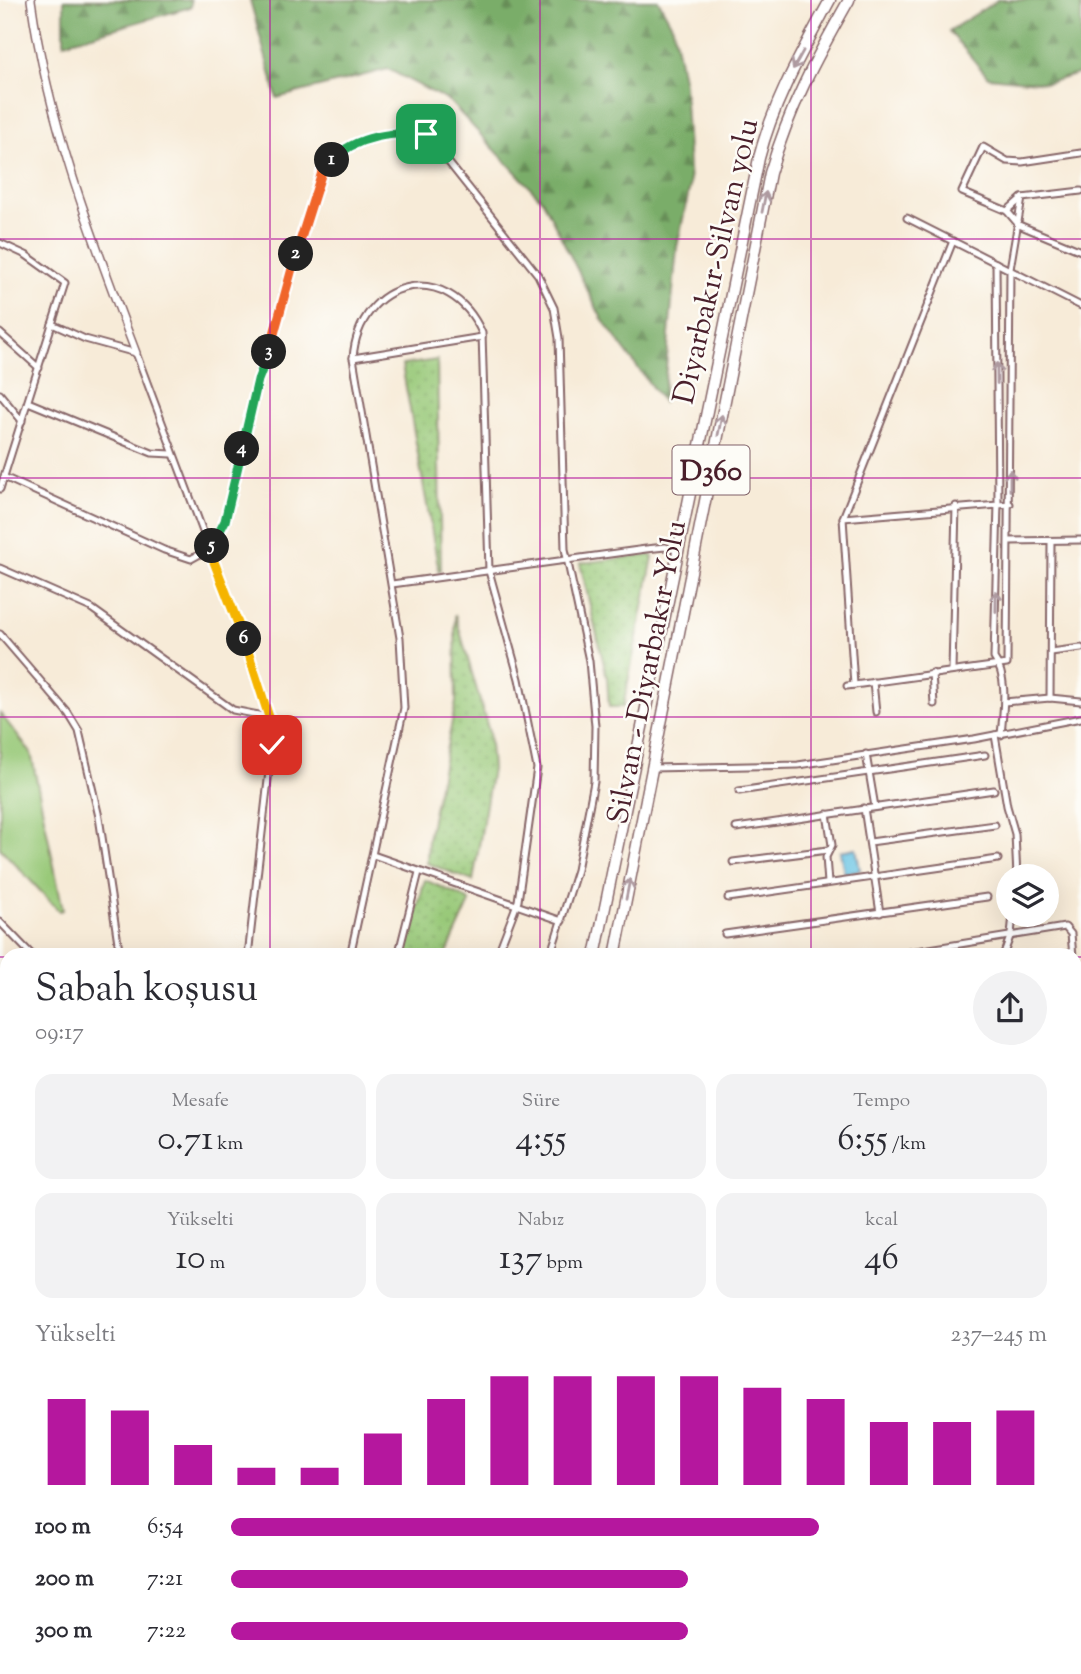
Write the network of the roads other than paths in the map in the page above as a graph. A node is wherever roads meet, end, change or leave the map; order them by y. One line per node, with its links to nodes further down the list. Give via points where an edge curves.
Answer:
1 (31, 0): 19 (street, via 51,107 71,176)
2 (830, 0): 36 (highway, Diyarbakır-Silvan yolu / D360, one-way to 36, via 769,122)
3 (849, 0): 58 (highway, Silvan - Diyarbakır Yolu / D360, one-way to 3, via 770,173 803,80)
4 (1081, 153): 7 (street, via 1022,162 1007,161 983,147 962,192)
5 (1081, 191): 6 (street)
6 (1022, 198): 7 (street); 9 (street)
7 (1007, 211): 9 (street)
8 (907, 218): 10 (street)
9 (1019, 225): 12 (street); 14 (street)
10 (953, 241): 13 (street); 31 (street)
11 (0, 243): 16 (street, via 65,283)
12 (1081, 251)
13 (996, 262): 14 (street); 28 (street, one-way to 13)
14 (1010, 269): 15 (street); 29 (street, one-way to 14)
15 (1081, 306)
16 (52, 324): 19 (street); 21 (street)
17 (0, 333): 21 (street)
18 (482, 337): 20 (street); 20 (street, via 476,319 452,294 430,285 404,288 382,297 361,322); 39 (street)
19 (136, 354): 25 (street)
20 (353, 358): 40 (street)
21 (39, 368): 23 (street)
22 (0, 394): 24 (street)
23 (28, 402): 24 (street); 25 (street, via 152,453)
24 (22, 421): 26 (street)
25 (173, 454): 35 (street)
26 (4, 477): 27 (street); 35 (street, via 164,550 191,559)
27 (0, 489)
28 (998, 503): 29 (street); 30 (street); 44 (street, one-way to 28, via 994,658)
29 (1010, 504): 33 (street)
30 (956, 506): 31 (street); 45 (street)
31 (844, 518): 47 (street, via 850,686)
32 (1081, 540): 34 (street)
33 (1009, 541): 34 (street); 44 (street, via 1007,664)
34 (1051, 542): 43 (street)
35 (209, 549): 37 (street, via 225,521 258,380 322,172 351,145 394,132 426,134 538,275 554,308); 53 (street)
36 (676, 550): 37 (street, via 665,547); 92 (highway, Diyarbakır-Silvan yolu / D360)
37 (567, 560): 39 (street); 80 (street, via 589,661 595,726 594,782)
38 (0, 568): 53 (street, via 91,608 233,710)
39 (489, 571): 40 (street); 78 (street, via 519,679 537,768)
40 (392, 584): 69 (street, via 404,708)
41 (0, 635): 86 (street, via 79,731 99,817)
42 (1081, 648): 43 (street)
43 (1051, 652): 48 (street)
44 (1001, 667): 45 (street); 50 (street)
45 (952, 670): 46 (street)
46 (932, 673): 47 (street); 51 (street)
47 (873, 682): 52 (street)
48 (1050, 698): 49 (street); 50 (street)
49 (1081, 701)
50 (1004, 702): 55 (street)
51 (934, 704)
52 (876, 712)
53 (269, 717): 87 (street, via 272,745)
54 (1081, 718): 55 (street)
55 (998, 735): 56 (street); 72 (street)
56 (866, 754): 58 (street, via 760,768); 59 (street)
57 (985, 755): 59 (street)
58 (652, 768): 93 (highway, Silvan - Diyarbakır Yolu / D360, one-way to 58)
59 (870, 771): 61 (street); 62 (street)
60 (994, 790): 62 (street)
61 (739, 791)
62 (876, 807): 63 (street)
63 (864, 808): 64 (street); 67 (street)
64 (827, 814): 66 (street); 68 (street, via 832,845)
65 (995, 825): 67 (street)
66 (736, 828)
67 (870, 842): 74 (street)
68 (828, 849): 71 (street); 75 (street)
69 (373, 855): 73 (street); 88 (street)
70 (999, 859): 74 (street)
71 (733, 862)
72 (1016, 864)
73 (419, 872): 78 (street); 89 (street)
74 (875, 877): 75 (street); 79 (street)
75 (828, 883): 77 (street)
76 (987, 897): 79 (street)
77 (728, 898)
78 (516, 906): 80 (street); 90 (street)
79 (880, 913): 83 (street)
80 (562, 921): 91 (street)
81 (0, 922): 85 (street)
82 (1012, 927): 84 (street)
83 (725, 934)
84 (1011, 934): 94 (street); 95 (street); 96 (street, via 1065,927)
85 (25, 948)
86 (119, 948)
87 (249, 948)
88 (352, 948)
89 (400, 948)
90 (500, 948)
91 (553, 948)
92 (597, 948)
93 (617, 948)
94 (931, 948)
95 (1006, 948)
96 (1072, 948)

